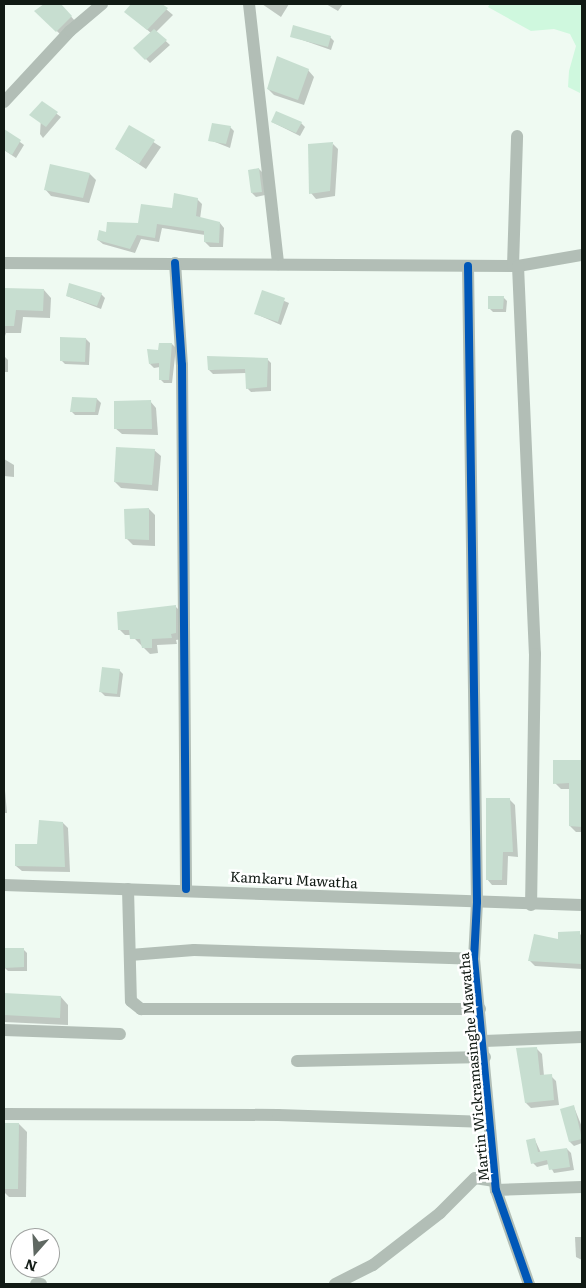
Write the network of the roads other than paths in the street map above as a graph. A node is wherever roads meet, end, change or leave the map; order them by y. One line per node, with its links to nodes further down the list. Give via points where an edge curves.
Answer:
1 (102, 4): 3 (street, via 70,31)
2 (249, 4): 8 (street)
3 (4, 102)
4 (517, 136): 10 (street)
5 (582, 255): 10 (street)
6 (4, 263): 7 (street)
7 (175, 263): 8 (street); 13 (street, via 182,365)
8 (278, 264): 9 (street)
9 (468, 266): 10 (street); 14 (street, Martin Wickramasinghe Mawatha)
10 (516, 266): 15 (street, via 536,654)
11 (4, 885): 12 (street, Kamkaru Mawatha)
12 (128, 889): 13 (street, Kamkaru Mawatha); 17 (street)
13 (186, 890): 14 (street, Kamkaru Mawatha)
14 (477, 902): 15 (street, Kamkaru Mawatha); 18 (street, Martin Wickramasinghe Mawatha)
15 (531, 905): 16 (street, Kamkaru Mawatha)
16 (582, 905)
17 (130, 955): 18 (street, via 194,950); 19 (street, via 131,1001 141,1009)
18 (474, 958): 19 (street, Martin Wickramasinghe Mawatha)
19 (480, 1009): 23 (street, Martin Wickramasinghe Mawatha)
20 (4, 1030): 21 (street)
21 (120, 1034)
22 (582, 1037): 23 (street)
23 (484, 1041): 24 (street, Martin Wickramasinghe Mawatha)
24 (485, 1057): 25 (street); 27 (street, Martin Wickramasinghe Mawatha)
25 (297, 1061)
26 (4, 1114): 27 (street, via 278,1115)
27 (488, 1122): 28 (street, Martin Wickramasinghe Mawatha)
28 (496, 1186): 29 (street); 32 (street, via 475,1178 440,1213 373,1265); 33 (street, Martin Wickramasinghe Mawatha)
29 (582, 1187)
30 (36, 1284): 31 (street)
31 (41, 1284)
32 (335, 1284)
33 (529, 1284)

